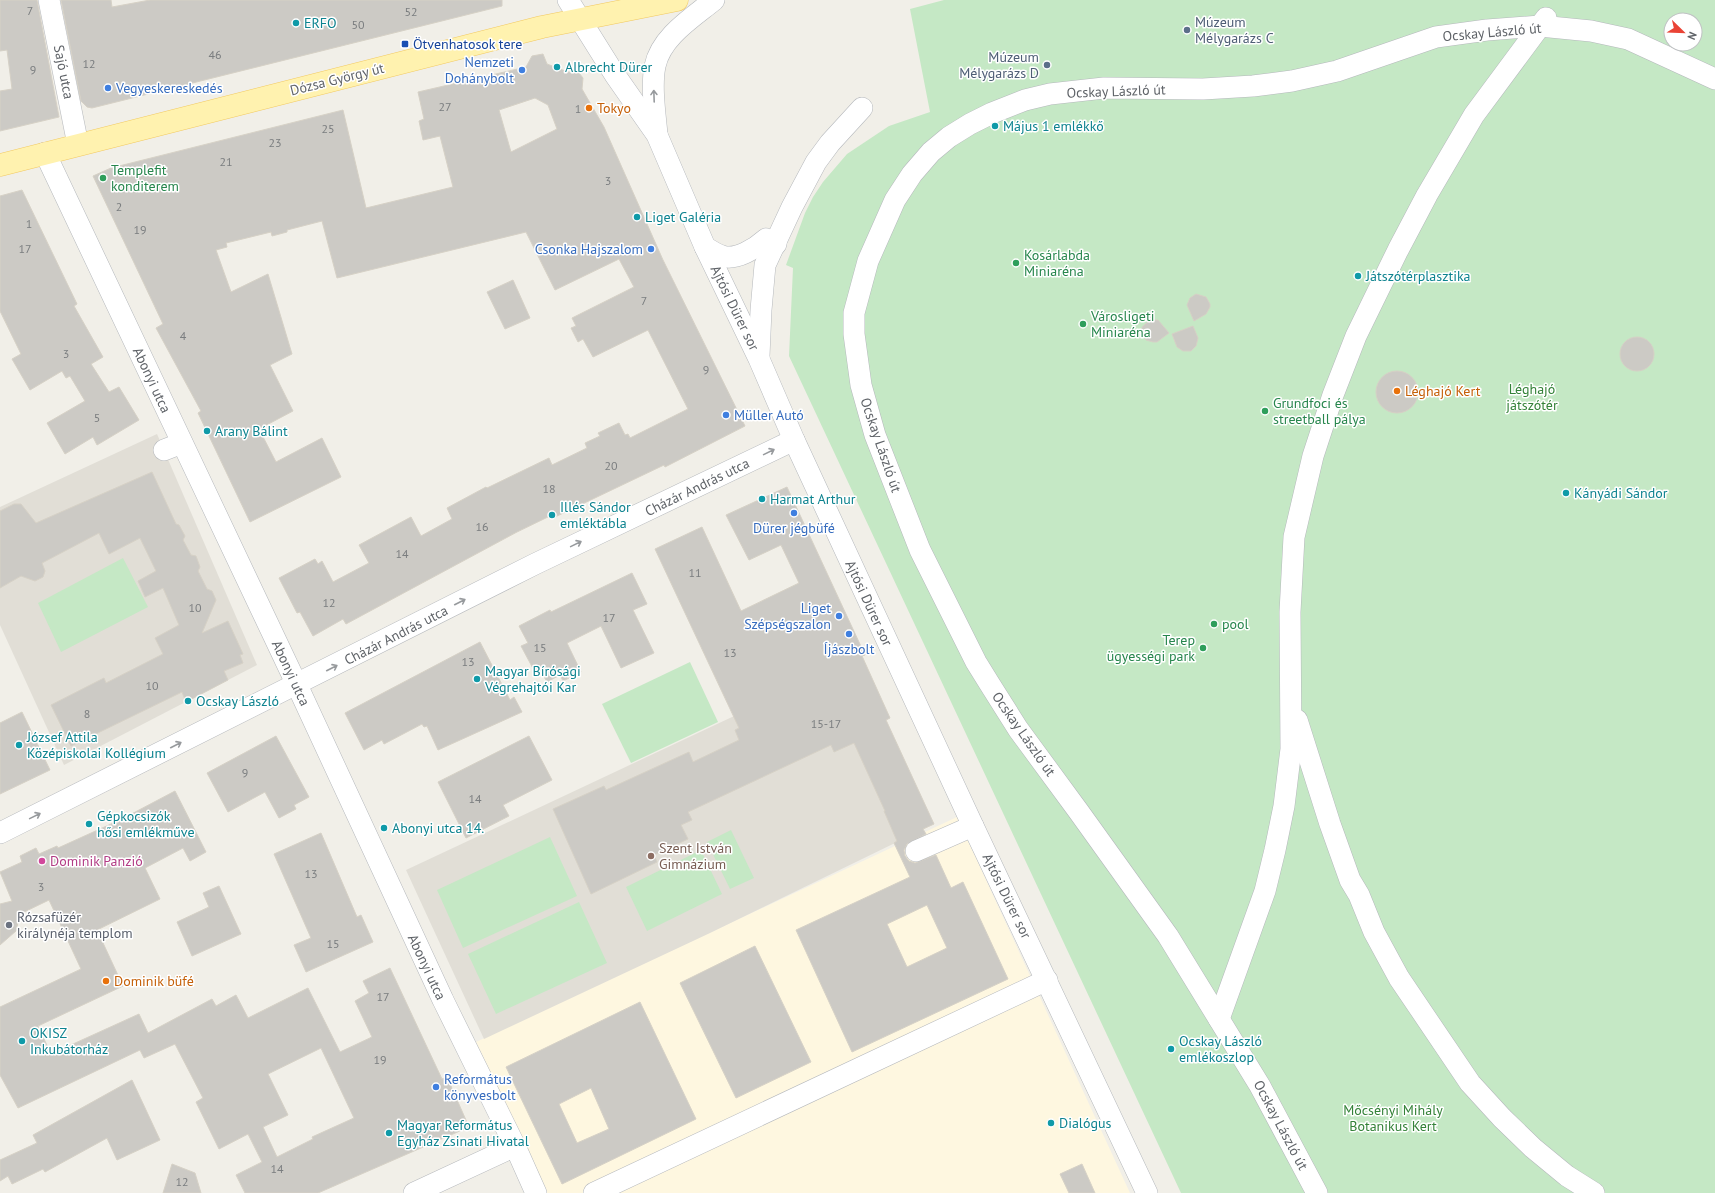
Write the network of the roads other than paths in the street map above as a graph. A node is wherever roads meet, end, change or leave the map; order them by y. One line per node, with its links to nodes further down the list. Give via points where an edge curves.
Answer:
1 (49, 0): 10 (street, Sajó utca)
2 (568, 0): 5 (street, Ajtósi Dürer sor)
3 (676, 0): 5 (main road, Dózsa György út)
4 (714, 0): 9 (street, one-way to 4, via 655,66 663,47 676,32)
5 (580, 19): 9 (street, Ajtósi Dürer sor); 10 (main road, Dózsa György út)
6 (1543, 22): 7 (street, Ocskay László út, via 1628,39); 18 (street, via 1474,115 1427,195 1356,336 1333,395 1313,456 1294,537 1290,612); 23 (street, Ocskay László út, via 1436,37 1337,71 1292,81 1203,88 1104,88 1064,92 1025,100 970,124 932,152 912,174 895,200 868,261 854,313 854,334 861,385 875,435 920,550 976,662 1018,729 1168,936)
7 (1715, 80)
8 (862, 108): 13 (street, via 816,162)
9 (656, 135): 14 (street, Ajtósi Dürer sor)
10 (78, 145): 11 (main road, Dózsa György út)
11 (45, 153): 12 (main road, Dózsa György út); 17 (street, Abonyi utca, via 173,446)
12 (0, 165)
13 (776, 244): 14 (street, via 766,240 758,247 733,257 723,257); 15 (street, via 765,265)
14 (705, 246): 15 (street, Ajtósi Dürer sor)
15 (759, 359): 16 (street, Ajtósi Dürer sor)
16 (794, 440): 17 (street, Cházár András utca, one-way to 16, via 535,564); 19 (street, Ajtósi Dürer sor)
17 (297, 685): 20 (street, Cházár András utca, one-way to 17); 24 (street, Abonyi utca, via 443,1000)
18 (1291, 695): 23 (street, via 1291,749 1284,806 1275,850 1264,891); 30 (street, via 1330,824 1350,880 1399,978 1475,1089 1533,1148)
19 (973, 826): 21 (street); 22 (street, Ajtósi Dürer sor)
20 (0, 833)
21 (916, 851)
22 (1047, 980): 27 (street); 28 (street, Ajtósi Dürer sor)
23 (1219, 1019): 29 (street, Ocskay László út, via 1260,1086)
24 (515, 1146): 25 (street); 26 (street, Abonyi utca)
25 (414, 1193)
26 (536, 1193)
27 (594, 1193)
28 (1147, 1193)
29 (1317, 1193)
30 (1594, 1193)

